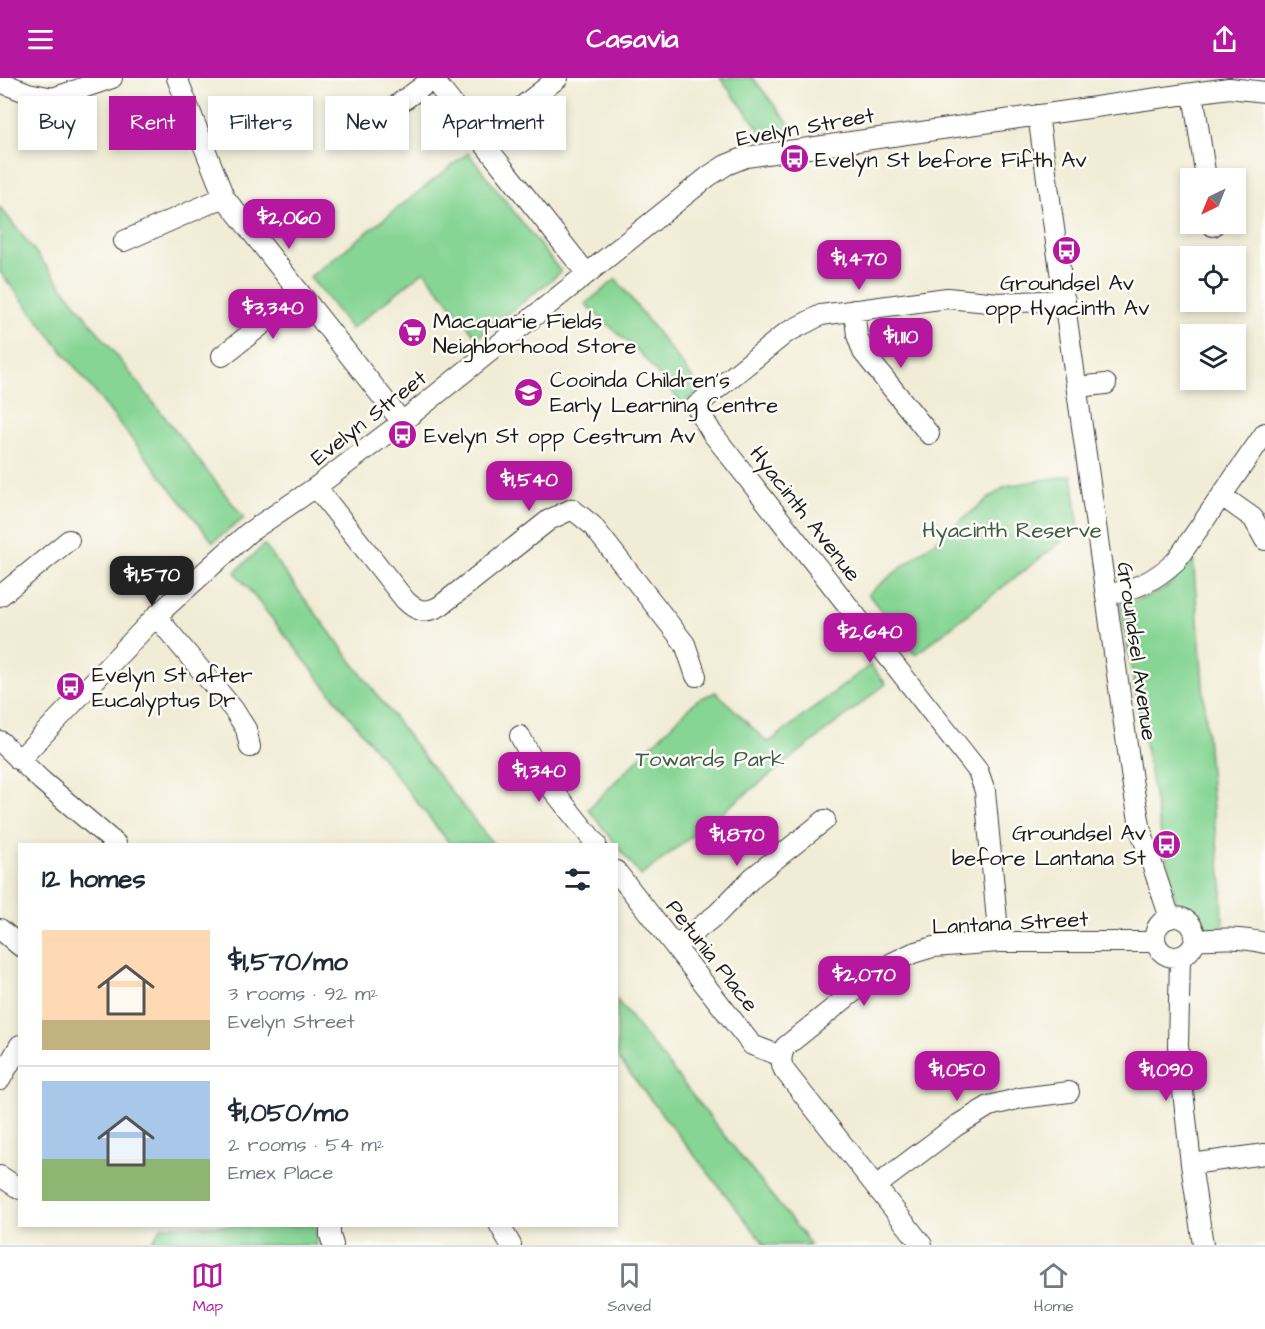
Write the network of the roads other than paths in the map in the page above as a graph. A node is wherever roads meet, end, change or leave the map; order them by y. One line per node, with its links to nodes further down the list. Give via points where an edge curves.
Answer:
1 (112, 78): 5 (street, via 54,98)
2 (177, 78): 14 (street)
3 (433, 78): 8 (street); 9 (street)
4 (558, 78): 10 (street)
5 (0, 82)
6 (1259, 87): 7 (street, Evelyn Street)
7 (1193, 93): 11 (street, Evelyn Street); 13 (street)
8 (409, 96)
9 (447, 96)
10 (535, 96)
11 (1038, 115): 16 (street, Evelyn Street, via 746,157 709,176); 18 (street, Groundsel Avenue)
12 (490, 150): 16 (street)
13 (1204, 168)
14 (224, 197): 15 (street); 17 (street)
15 (124, 241)
16 (587, 274): 23 (street, Evelyn Street)
17 (300, 295): 20 (street); 23 (street)
18 (1065, 300): 19 (street, Hyacinth Avenue, via 999,303 946,298); 22 (street, Groundsel Avenue)
19 (854, 310): 24 (street, via 863,352); 45 (street, Hyacinth Avenue, via 821,315 786,333 696,406 712,433 978,771 985,791)
20 (222, 356)
21 (1106, 384): 22 (street)
22 (1077, 387): 30 (street, Groundsel Avenue)
23 (402, 422): 26 (street, Evelyn Street)
24 (929, 434)
25 (1265, 434): 27 (street)
26 (316, 487): 32 (street, Evelyn Street); 33 (street, via 405,600 423,612 440,606 549,520 572,509 592,525 685,644)
27 (1222, 496): 29 (street, via 1253,518); 30 (street, via 1166,570 1143,585)
28 (69, 540): 31 (street)
29 (1265, 540)
30 (1106, 595): 42 (street, Groundsel Avenue, via 1141,831)
31 (0, 596)
32 (159, 619): 36 (street, via 234,710 246,729); 37 (street, Evelyn Street)
33 (696, 676)
34 (520, 736): 40 (street, via 540,774)
35 (0, 741): 37 (street)
36 (249, 747)
37 (23, 763): 39 (street)
38 (825, 820): 49 (street)
39 (115, 843)
40 (595, 843)
41 (618, 874): 49 (street, Petunia Place)
42 (1170, 918): 44 (street, via 1188,922); 46 (street, via 1157,927)
43 (0, 929): 48 (street)
44 (1195, 940): 47 (street, via 1250,939); 50 (street, via 1190,951)
45 (999, 942): 46 (street, Lantana Street); 52 (street, Lantana Street, via 933,947 892,963 791,1041)
46 (1155, 942): 50 (street, via 1165,955)
47 (1265, 943)
48 (18, 944)
49 (676, 946): 52 (street, Petunia Place, via 752,1045)
50 (1180, 957): 56 (street, via 1178,1046)
51 (18, 1048): 53 (street)
52 (781, 1056): 58 (street, via 784,1070)
53 (0, 1080)
54 (1070, 1092): 58 (street, via 989,1106)
55 (1265, 1154): 56 (street)
56 (1191, 1164): 62 (street)
57 (0, 1176): 59 (street)
58 (876, 1186): 65 (street)
59 (18, 1189)
60 (330, 1227): 63 (street)
61 (501, 1227): 64 (street)
62 (1196, 1244)
63 (333, 1245)
64 (511, 1245)
65 (922, 1245)

